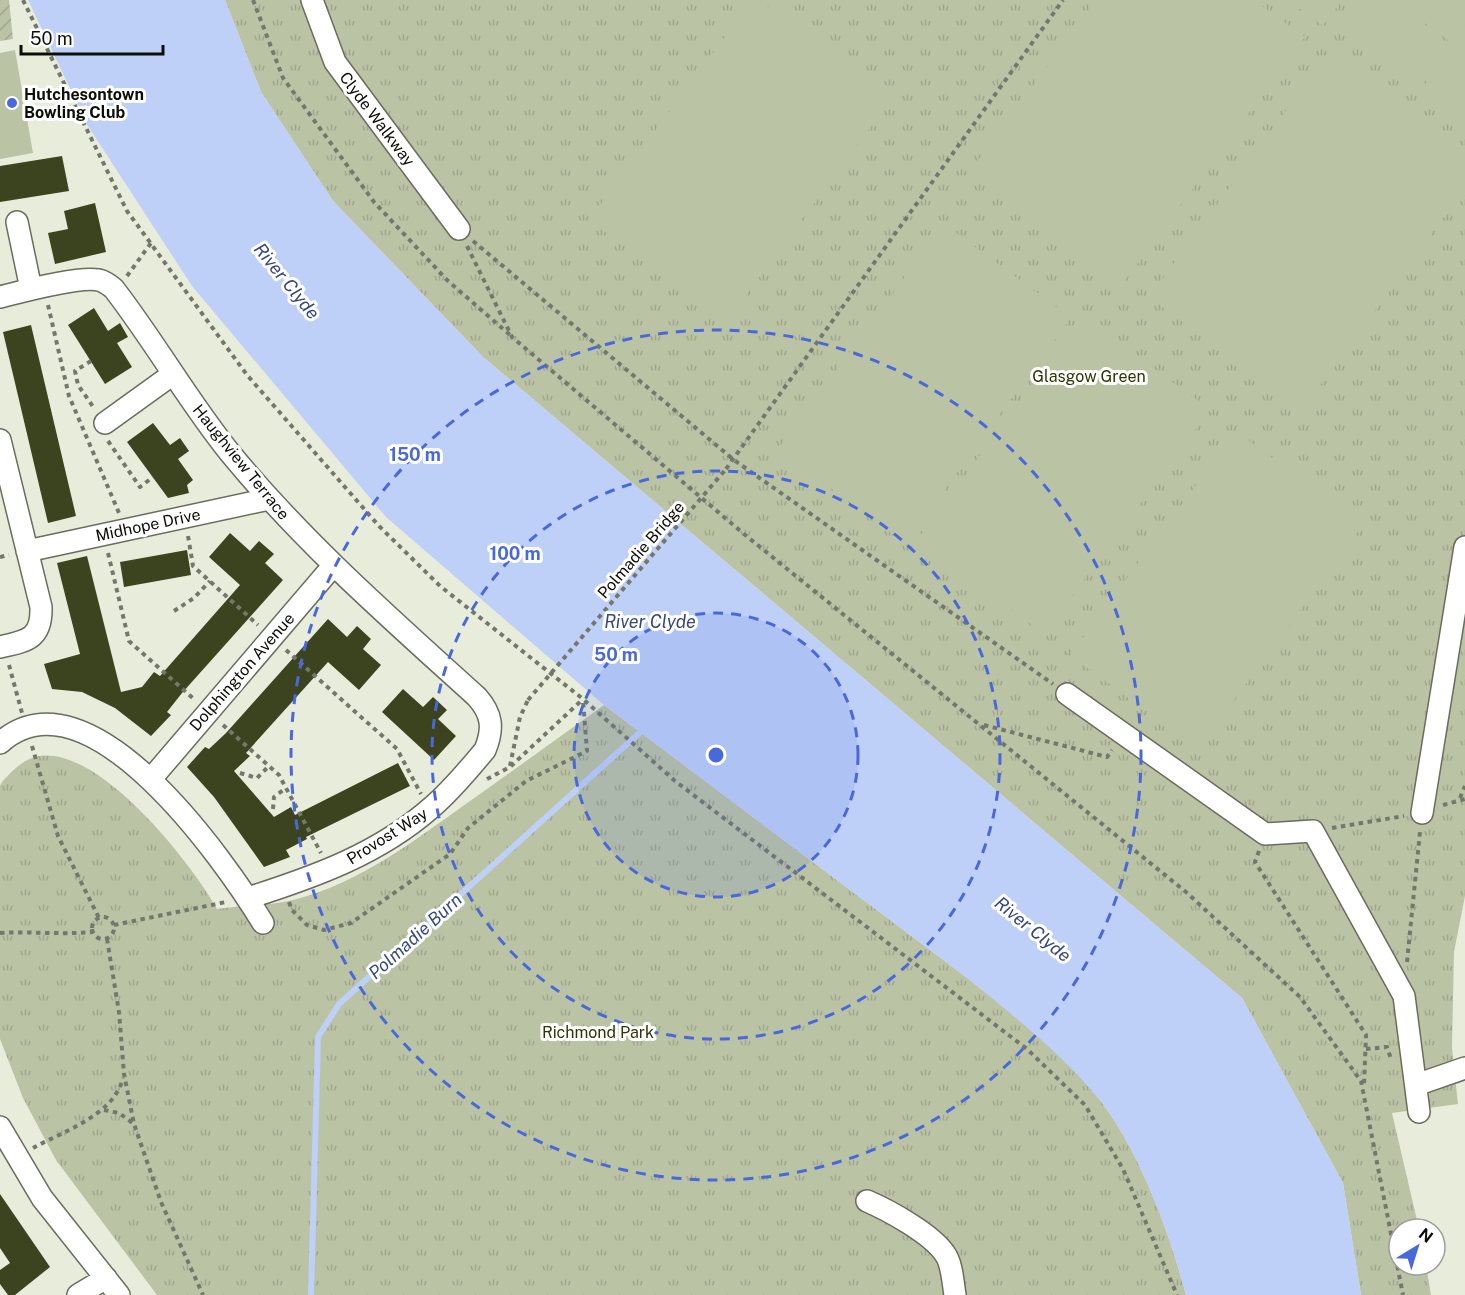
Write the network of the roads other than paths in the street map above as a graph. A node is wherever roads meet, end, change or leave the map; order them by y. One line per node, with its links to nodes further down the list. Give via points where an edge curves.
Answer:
1 (312, 0): 3 (street, Clyde Walkway, via 335,62)
2 (16, 222): 4 (street)
3 (459, 229)
4 (38, 288): 5 (street); 6 (street, Haughview Terrace, via 90,279 102,281 116,291)
5 (0, 297)
6 (173, 374): 7 (street); 9 (street, Haughview Terrace, via 215,434)
7 (105, 423)
8 (0, 440): 11 (street)
9 (269, 499): 11 (street, Midhope Drive); 12 (street, Haughview Terrace)
10 (1465, 547): 18 (street)
11 (27, 551): 13 (street, via 41,619 39,630 33,636)
12 (333, 566): 15 (street, Haughview Terrace); 17 (street, Dolphington Avenue)
13 (2, 646)
14 (1067, 694): 22 (street, via 1265,834 1313,831 1404,996)
15 (477, 697): 19 (street, Provost Way, via 491,718 490,739 460,780 430,809 390,838 330,869)
16 (0, 743): 17 (street, via 27,728 60,726 84,733)
17 (151, 779): 19 (street, via 190,821)
18 (1422, 813)
19 (248, 898): 20 (street)
20 (263, 923)
21 (1465, 1068): 22 (street)
22 (1416, 1085): 23 (street)
23 (1419, 1112)
24 (0, 1127): 26 (street, via 48,1206)
25 (867, 1201): 29 (street, via 912,1225 946,1254)
26 (106, 1278): 27 (street); 28 (street)
27 (78, 1295)
28 (119, 1295)
29 (955, 1295)

